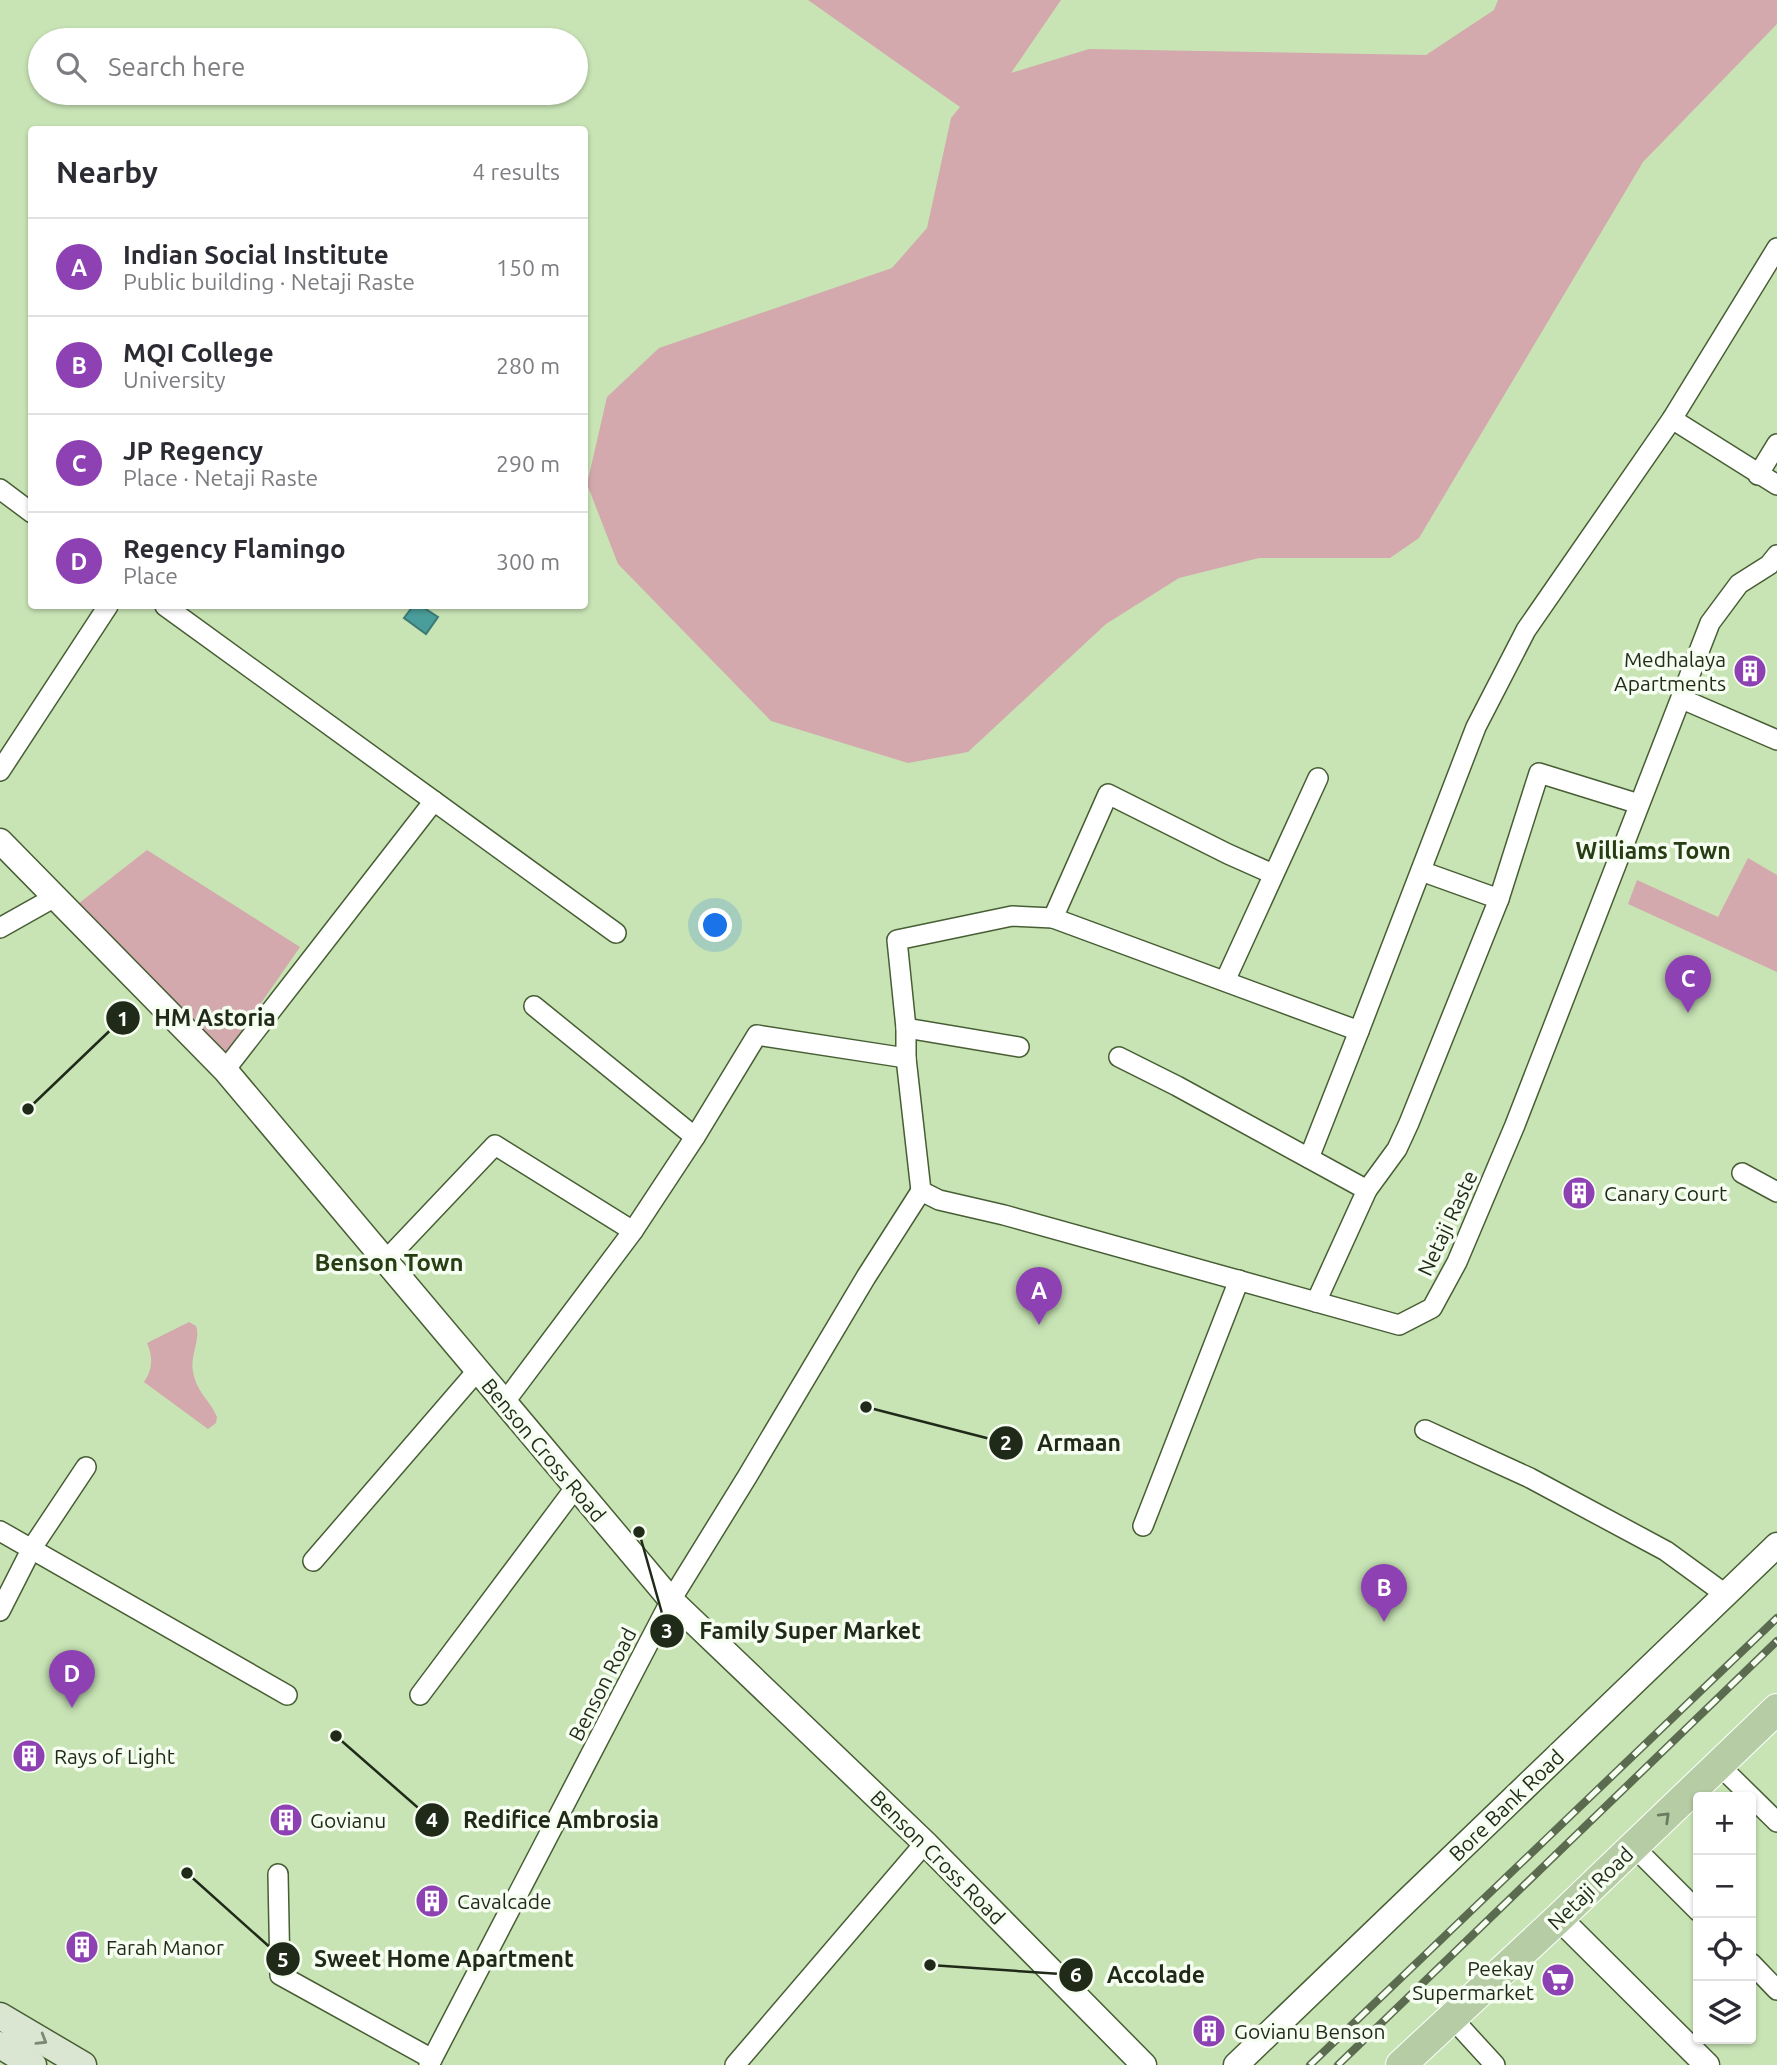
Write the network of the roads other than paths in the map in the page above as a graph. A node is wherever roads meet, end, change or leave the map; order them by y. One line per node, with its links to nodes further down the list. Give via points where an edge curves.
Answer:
1 (1777, 248): 2 (street)
2 (1672, 419): 4 (street); 19 (street, via 1526,630 1476,727)
3 (1777, 444): 4 (street)
4 (1758, 475): 5 (street)
5 (1777, 485)
6 (6, 494): 7 (street); 8 (street)
7 (28, 510)
8 (0, 516)
9 (1774, 564): 12 (street, Netaji Raste, via 1739,584 1710,623)
10 (106, 609): 14 (street)
11 (169, 609): 16 (street)
12 (1682, 699): 13 (street); 17 (street, Netaji Raste)
13 (1777, 740)
14 (0, 771)
15 (1318, 778): 20 (street)
16 (434, 801): 25 (street); 33 (street)
17 (1639, 804): 22 (street, via 1539,773); 43 (street, Netaji Raste, via 1515,1125 1457,1262 1432,1308 1399,1325)
18 (0, 841): 21 (street, Benson Cross Road)
19 (1421, 871): 22 (street); 29 (street)
20 (1273, 874): 23 (street, via 1108,794); 26 (street)
21 (55, 897): 24 (street); 33 (street, Benson Cross Road)
22 (1499, 899): 37 (street, via 1397,1149)
23 (1054, 918): 26 (street); 28 (street, via 1012,916 897,940)
24 (0, 928)
25 (616, 933)
26 (1225, 981): 29 (street)
27 (534, 1006): 34 (street)
28 (906, 1028): 30 (street); 32 (street)
29 (1359, 1031): 35 (street)
30 (1019, 1047)
31 (1119, 1057): 35 (street)
32 (906, 1058): 34 (street, via 757,1035); 38 (street)
33 (225, 1070): 41 (street, Benson Cross Road)
34 (695, 1137): 40 (street)
35 (1310, 1158): 37 (street)
36 (1742, 1173): 39 (street)
37 (1367, 1190): 43 (street)
38 (921, 1191): 42 (street, Netaji Raste, via 939,1200); 55 (street, Benson Road)
39 (1777, 1192)
40 (633, 1231): 41 (street, via 495,1145); 45 (street)
41 (385, 1261): 44 (street, Benson Cross Road)
42 (1240, 1280): 43 (street, Netaji Raste); 49 (street)
43 (1316, 1302)
44 (477, 1371): 45 (street, Benson Cross Road); 53 (street)
45 (504, 1403): 48 (street, Benson Cross Road)
46 (1425, 1430): 54 (street, via 1530,1478 1666,1551)
47 (86, 1467): 52 (street)
48 (575, 1488): 55 (street, Benson Cross Road); 58 (street)
49 (1143, 1525)
50 (0, 1531): 52 (street)
51 (1777, 1545): 54 (street, Bore Bank Road)
52 (32, 1548): 56 (street); 57 (street)
53 (313, 1561)
54 (1725, 1594): 75 (street, Bore Bank Road)
55 (671, 1600): 62 (street, Benson Cross Road); 71 (street, Benson Road)
56 (0, 1611)
57 (287, 1695)
58 (420, 1695)
59 (1777, 1709): 60 (main road, Netaji Road)
60 (1719, 1765): 61 (street); 63 (main road, Netaji Road, one-way to 60)
61 (1777, 1822)
62 (925, 1843): 73 (street); 74 (street, Benson Cross Road)
63 (1634, 1847): 65 (street); 66 (main road, Netaji Road)
64 (278, 1874): 71 (street, via 280,1975)
65 (1693, 1906)
66 (1559, 1919): 70 (main road, Netaji Road); 78 (street)
67 (1756, 1968): 68 (street)
68 (1777, 1990)
69 (0, 2016): 72 (main road, one-way to 72)
70 (1452, 2018): 76 (main road, Netaji Road); 77 (street)
71 (431, 2062)
72 (83, 2065)
73 (735, 2065)
74 (1144, 2065)
75 (1236, 2065)
76 (1401, 2065)
77 (1495, 2065)
78 (1707, 2065)

